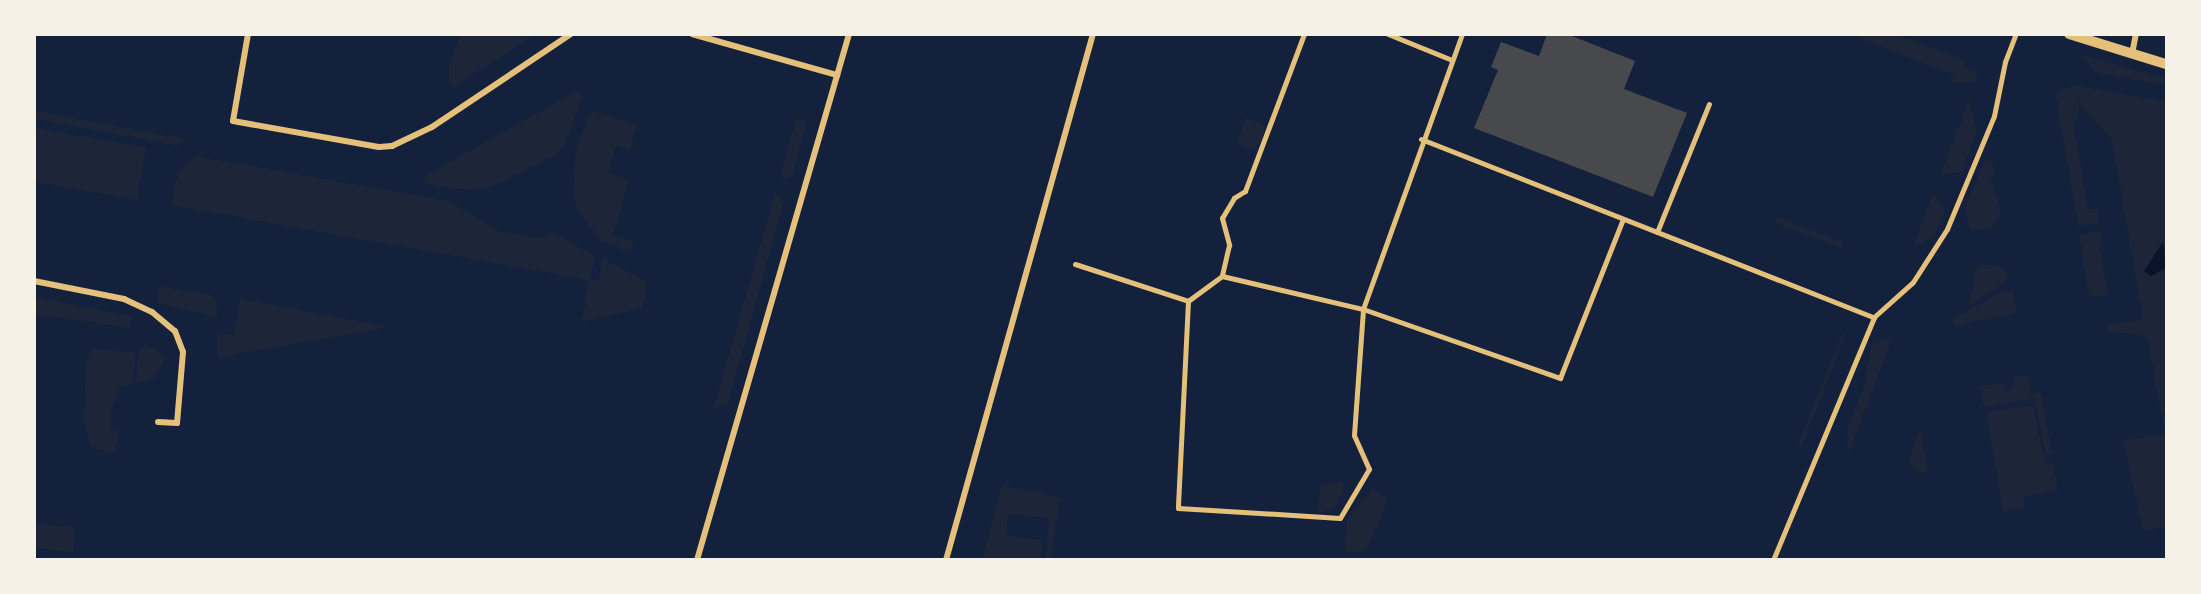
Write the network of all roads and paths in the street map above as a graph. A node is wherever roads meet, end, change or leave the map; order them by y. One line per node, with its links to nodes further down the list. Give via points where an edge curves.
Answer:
1 (248, 34): 2 (street, via 233,121 379,147 392,146 432,127)
2 (571, 34)
3 (692, 34): 16 (street)
4 (849, 34): 16 (street)
5 (1093, 34): 29 (street)
6 (1304, 34): 22 (street, via 1245,191 1234,198 1222,218 1229,245)
7 (1388, 34): 13 (street)
8 (1462, 34): 13 (street)
9 (2016, 34): 14 (lane)
10 (2069, 34): 12 (street)
11 (2136, 34): 12 (street)
12 (2131, 55): 15 (street)
13 (1452, 60): 18 (street)
14 (2005, 62): 26 (street, via 1994,116 1947,229 1913,282)
15 (2166, 64)
16 (837, 75): 28 (street)
17 (1709, 104): 20 (street)
18 (1421, 139): 19 (street); 25 (street)
19 (1623, 219): 20 (street); 25 (street, via 1560,378)
20 (1657, 232): 26 (street)
21 (1075, 264): 24 (street)
22 (1221, 276): 24 (street); 25 (street)
23 (34, 281): 27 (street, via 124,299 152,312 176,331 183,352 177,423)
24 (1188, 301): 25 (street, via 1178,508 1340,518 1369,469 1354,435)
25 (1363, 309)
26 (1874, 317): 30 (street)
27 (158, 422)
28 (697, 560)
29 (946, 560)
30 (1773, 560)

